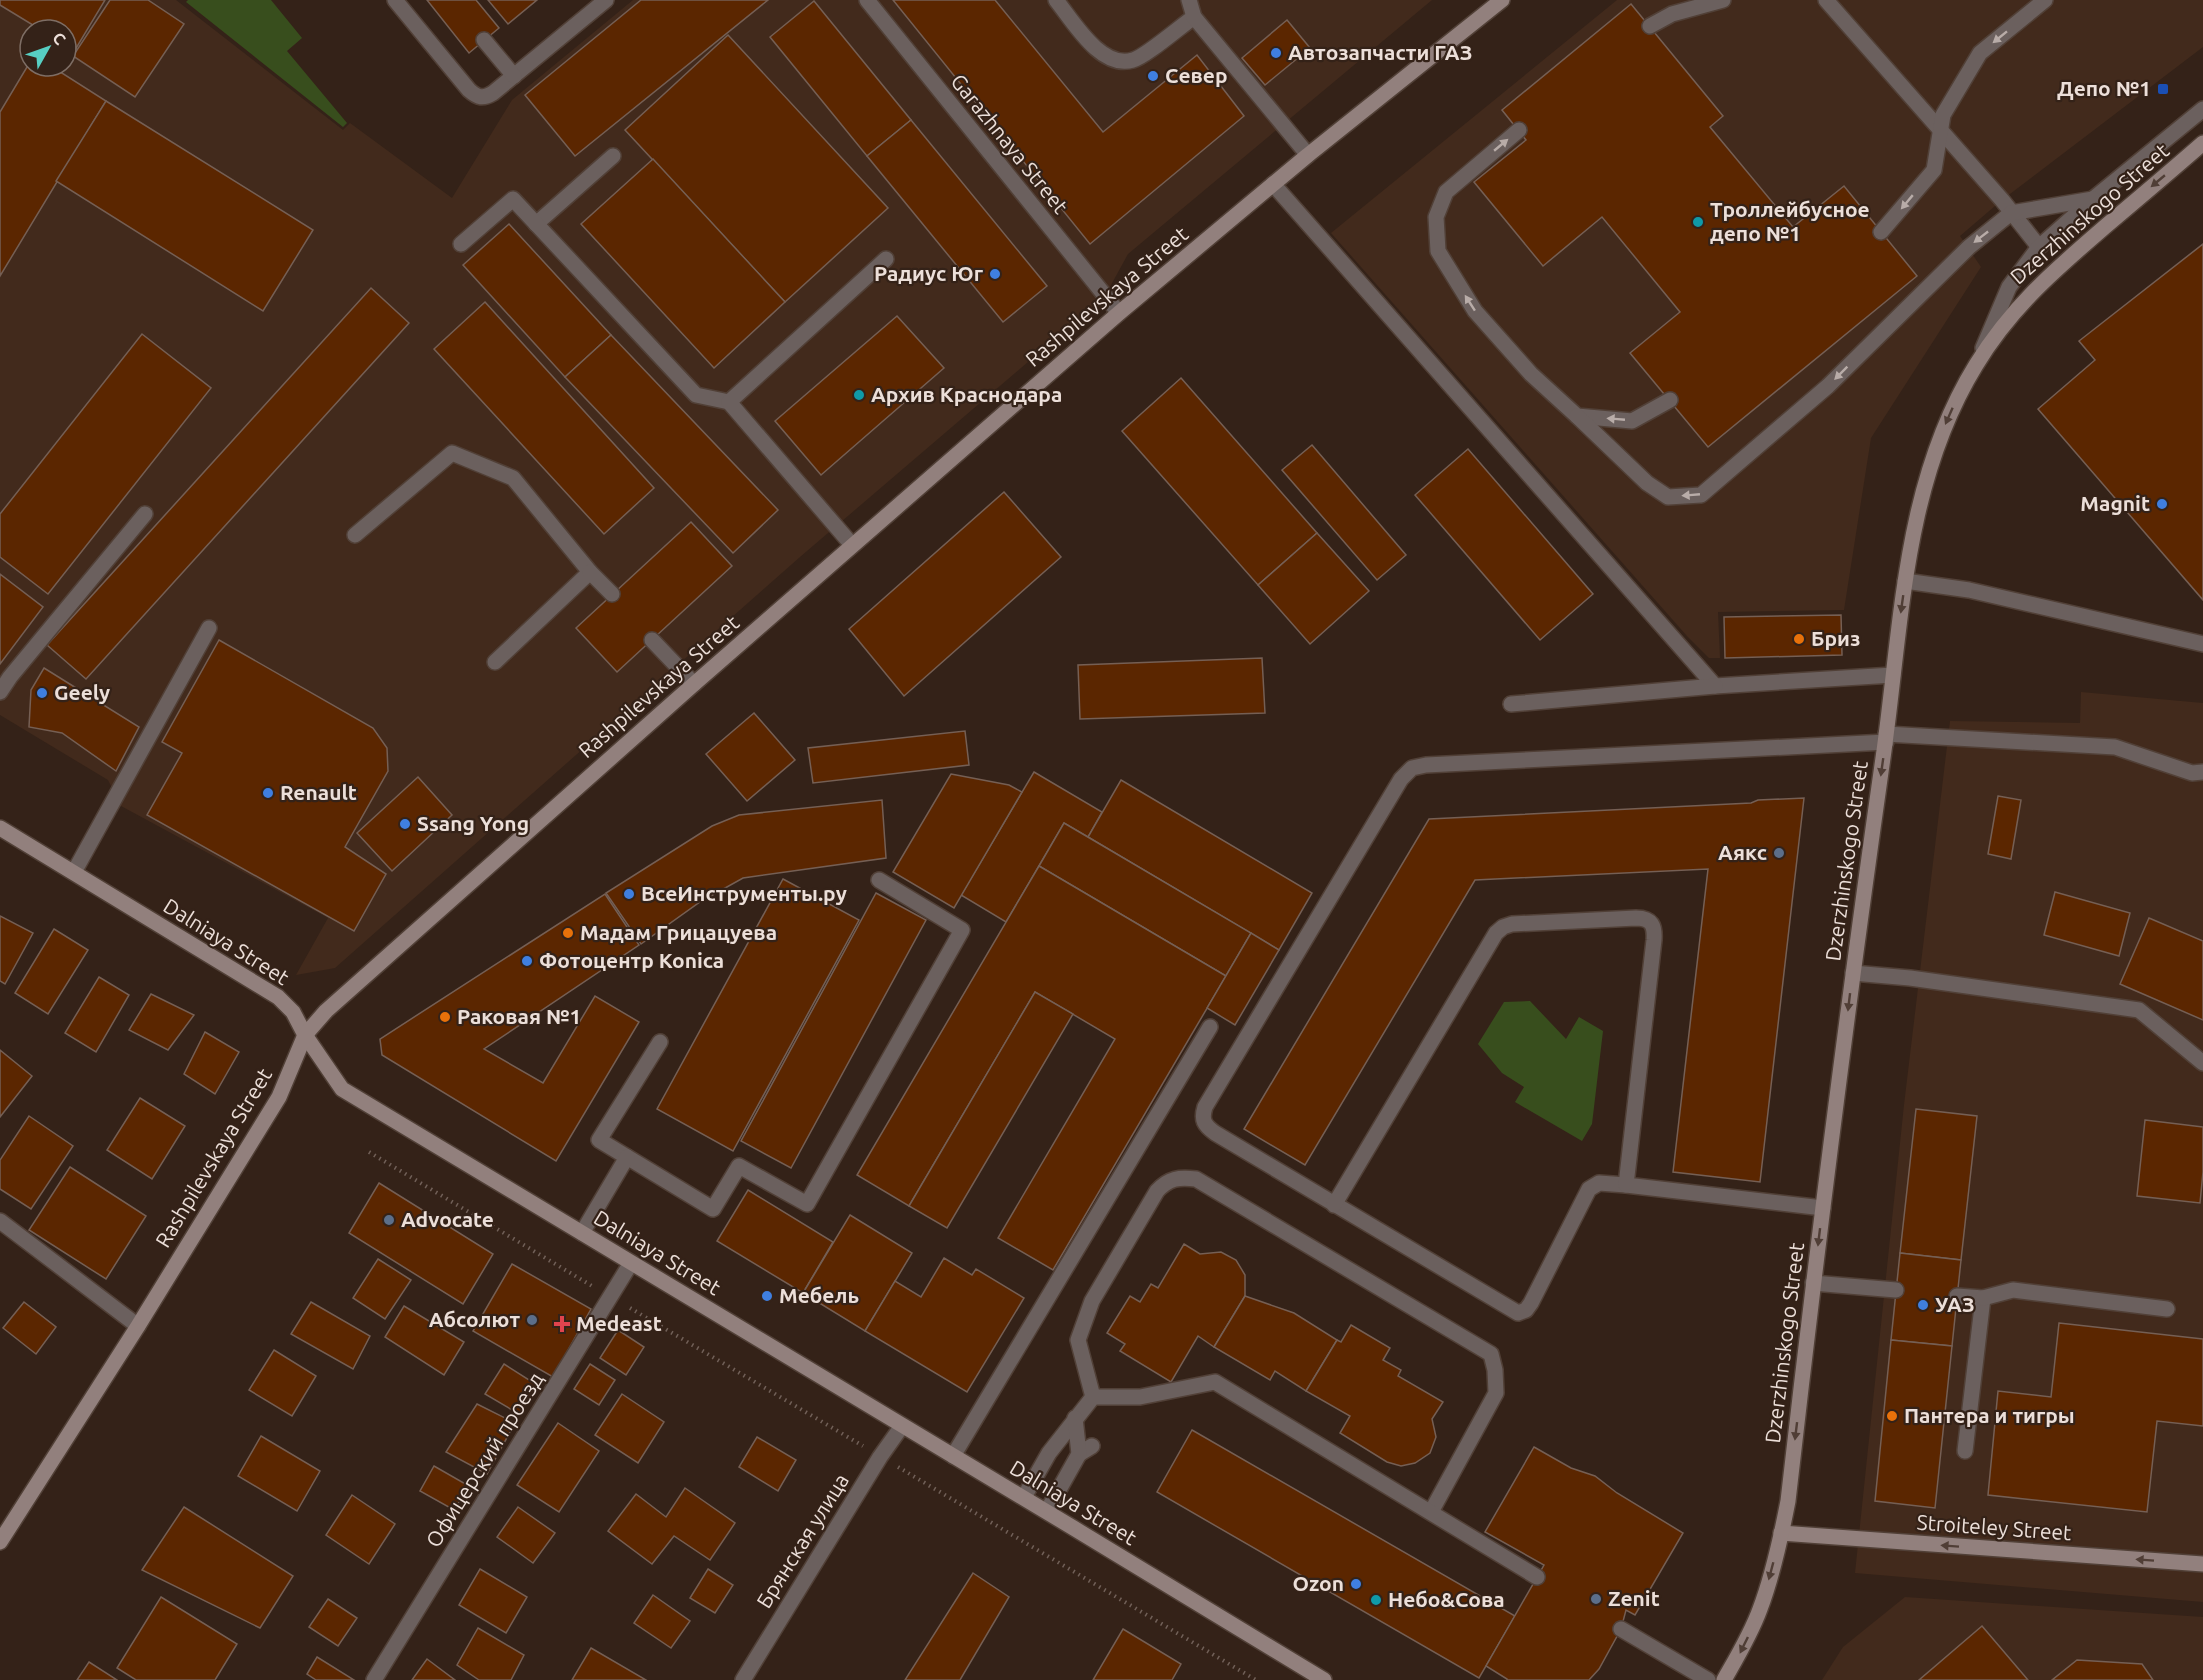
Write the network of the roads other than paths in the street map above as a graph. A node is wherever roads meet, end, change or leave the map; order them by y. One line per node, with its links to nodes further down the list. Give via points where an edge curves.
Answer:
1 (395, 0): 13 (street, via 476,97 486,97)
2 (606, 0): 13 (street)
3 (867, 0): 28 (street, Garazhnaya Street)
4 (1056, 0): 10 (street, via 1097,51 1116,62 1134,60)
5 (1189, 0): 10 (street)
6 (1502, 0): 18 (street, Rashpilevskaya Street)
7 (1723, 0): 11 (street, via 1672,14)
8 (1826, 0): 16 (street)
9 (2045, 0): 16 (street, one-way to 16, via 1980,53 1943,115)
10 (1194, 17): 18 (street)
11 (1650, 26)
12 (484, 40): 13 (street)
13 (514, 76)
14 (2203, 109): 21 (street)
15 (1519, 130): 32 (street, one-way to 15, via 1531,374 1475,311 1438,251 1436,217 1446,192)
16 (1941, 130): 22 (street); 24 (street, one-way to 24, via 1934,170)
17 (2203, 143): 29 (street, Dzerzhinskogo Street, one-way to 29, via 2046,277 2013,311)
18 (1308, 155): 20 (street, Rashpilevskaya Street)
19 (613, 156): 23 (street)
20 (1274, 184): 28 (street, Rashpilevskaya Street); 45 (street)
21 (2092, 200): 22 (street); 26 (street)
22 (2011, 213): 26 (street); 32 (street, one-way to 32, via 1969,247 1828,386 1701,495 1668,497 1647,483)
23 (536, 224): 25 (street, via 513,199); 31 (street, via 696,395)
24 (1881, 232)
25 (461, 244)
26 (2039, 247): 29 (street, via 2009,287)
27 (886, 259): 31 (street)
28 (1119, 313): 35 (street, Rashpilevskaya Street)
29 (1976, 364): 37 (street, Dzerzhinskogo Street, one-way to 37, via 1936,445 1918,509)
30 (1670, 400): 32 (street, one-way to 32, via 1632,421)
31 (729, 402): 35 (street)
32 (1577, 416)
33 (146, 514): 46 (street)
34 (355, 535): 36 (street, via 452,453 513,478)
35 (852, 545): 44 (street, Rashpilevskaya Street)
36 (590, 572): 38 (street); 42 (street)
37 (1905, 581): 41 (street, via 1969,590); 43 (street, Dzerzhinskogo Street, one-way to 43)
38 (612, 594)
39 (209, 628): 51 (street)
40 (652, 640): 44 (street)
41 (2203, 644)
42 (495, 662)
43 (1893, 675): 45 (street); 48 (street, Dzerzhinskogo Street)
44 (694, 684): 55 (street, Rashpilevskaya Street, via 351,988)
45 (1715, 686): 47 (street)
46 (0, 693)
47 (1511, 704)
48 (1886, 738): 49 (street, via 2115,747); 53 (street, Dzerzhinskogo Street, one-way to 53); 60 (street, via 1412,768 1401,779 1202,1116 1205,1125 1215,1133)
49 (2199, 776)
50 (0, 828): 51 (street, Dalniaya Street)
51 (74, 872): 55 (street, Dalniaya Street, via 278,997 293,1012)
52 (879, 880): 58 (street, via 962,930 807,1204 739,1166 713,1209)
53 (1852, 973): 57 (street, via 2139,1010); 61 (street, Dzerzhinskogo Street, one-way to 61)
54 (1210, 1027): 75 (street)
55 (305, 1035): 63 (street, Dalniaya Street, via 342,1089); 70 (street, Rashpilevskaya Street, via 279,1097)
56 (660, 1042): 58 (street, via 598,1140)
57 (2203, 1063)
58 (627, 1157): 63 (street)
59 (1626, 1185): 60 (street, via 1599,1183 1589,1188 1532,1303 1518,1313); 60 (street, via 1654,929 1651,922 1645,918 1512,924 1496,933); 61 (street)
60 (1334, 1205)
61 (1822, 1209): 65 (street, Dzerzhinskogo Street, one-way to 65)
62 (0, 1221): 70 (street)
63 (582, 1233): 64 (street, Dalniaya Street)
64 (631, 1263): 73 (street, Dalniaya Street); 84 (street, Офицерский проезд)
65 (1813, 1283): 66 (street); 79 (street, Dzerzhinskogo Street, one-way to 79)
66 (1896, 1290)
67 (1957, 1296): 68 (street)
68 (1983, 1298): 69 (street, via 2013,1290); 74 (street)
69 (2167, 1309)
70 (138, 1326): 80 (street, Rashpilevskaya Street)
71 (1093, 1397): 72 (street); 78 (street, via 1140,1397 1215,1382); 78 (street, via 1078,1340 1092,1301 1158,1191 1167,1181 1196,1179 1491,1354 1496,1393)
72 (1075, 1418): 76 (street, via 1048,1453); 77 (street, via 1085,1450)
73 (902, 1426): 75 (street, Dalniaya Street); 85 (street, Брянская улица)
74 (1965, 1451)
75 (953, 1456): 76 (street, Dalniaya Street)
76 (1024, 1497): 77 (street, Dalniaya Street)
77 (1047, 1511): 86 (street, Dalniaya Street)
78 (1431, 1512): 82 (street)
79 (1781, 1533): 81 (street, Stroiteley Street, one-way to 79); 88 (street, Dzerzhinskogo Street, one-way to 88, via 1761,1608)
80 (1, 1540)
81 (2203, 1564)
82 (1537, 1577)
83 (1621, 1629): 87 (street)
84 (374, 1680)
85 (743, 1680)
86 (1324, 1680)
87 (1708, 1680)
88 (1724, 1680)

